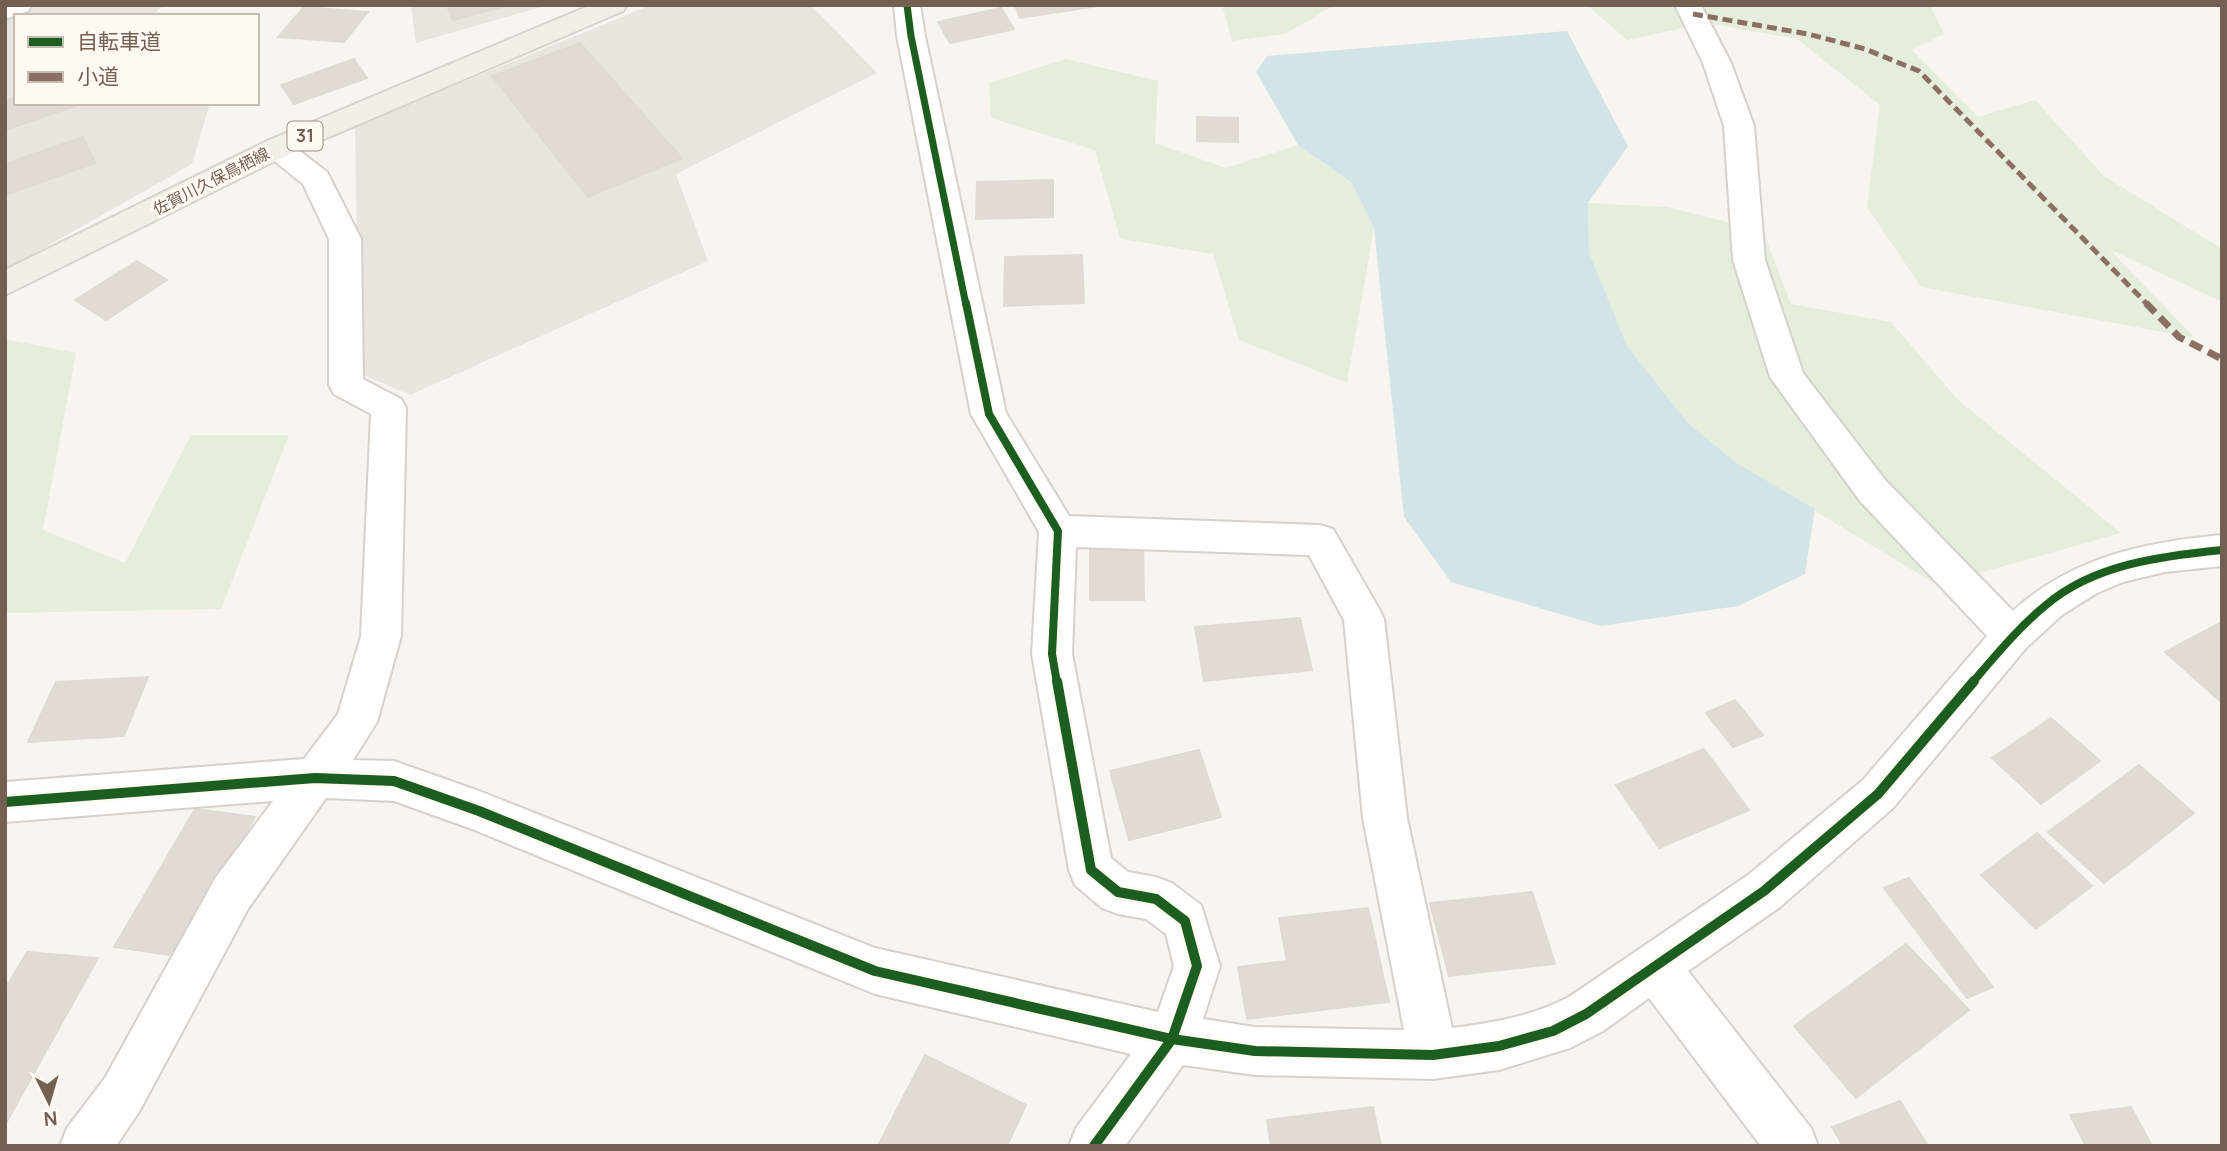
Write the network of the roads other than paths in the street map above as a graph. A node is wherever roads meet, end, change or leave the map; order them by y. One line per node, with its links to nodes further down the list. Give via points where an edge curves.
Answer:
1 (19, 5): 5 (street)
2 (614, 5): 6 (main road, 佐賀川久保鳥栖線 / 31)
3 (907, 5): 8 (street, via 989,414)
4 (1688, 5): 10 (street, via 1717,63 1739,126 1749,260 1787,377 1873,491)
5 (5, 11)
6 (277, 148): 7 (main road, 佐賀川久保鳥栖線 / 31); 11 (street, via 316,179 345,239 346,385 389,408 381,636 356,722)
7 (5, 284)
8 (1058, 531): 14 (street, via 1052,654 1091,870 1118,892 1156,899 1185,921 1197,966); 15 (street, via 1320,540 1364,619 1385,818)
9 (2222, 550): 10 (street, via 2165,556 2094,577 2048,603)
10 (2012, 636): 13 (street, via 1878,794 1764,891)
11 (315, 778): 12 (street); 14 (street, via 394,781 875,971); 16 (street, via 232,893 122,1095)
12 (5, 802)
13 (1654, 966): 15 (street, via 1586,1014 1553,1031 1499,1046); 18 (street)
14 (1172, 1038): 15 (street, via 1255,1051); 17 (street)
15 (1433, 1055)
16 (85, 1146)
17 (1094, 1146)
18 (1793, 1146)

